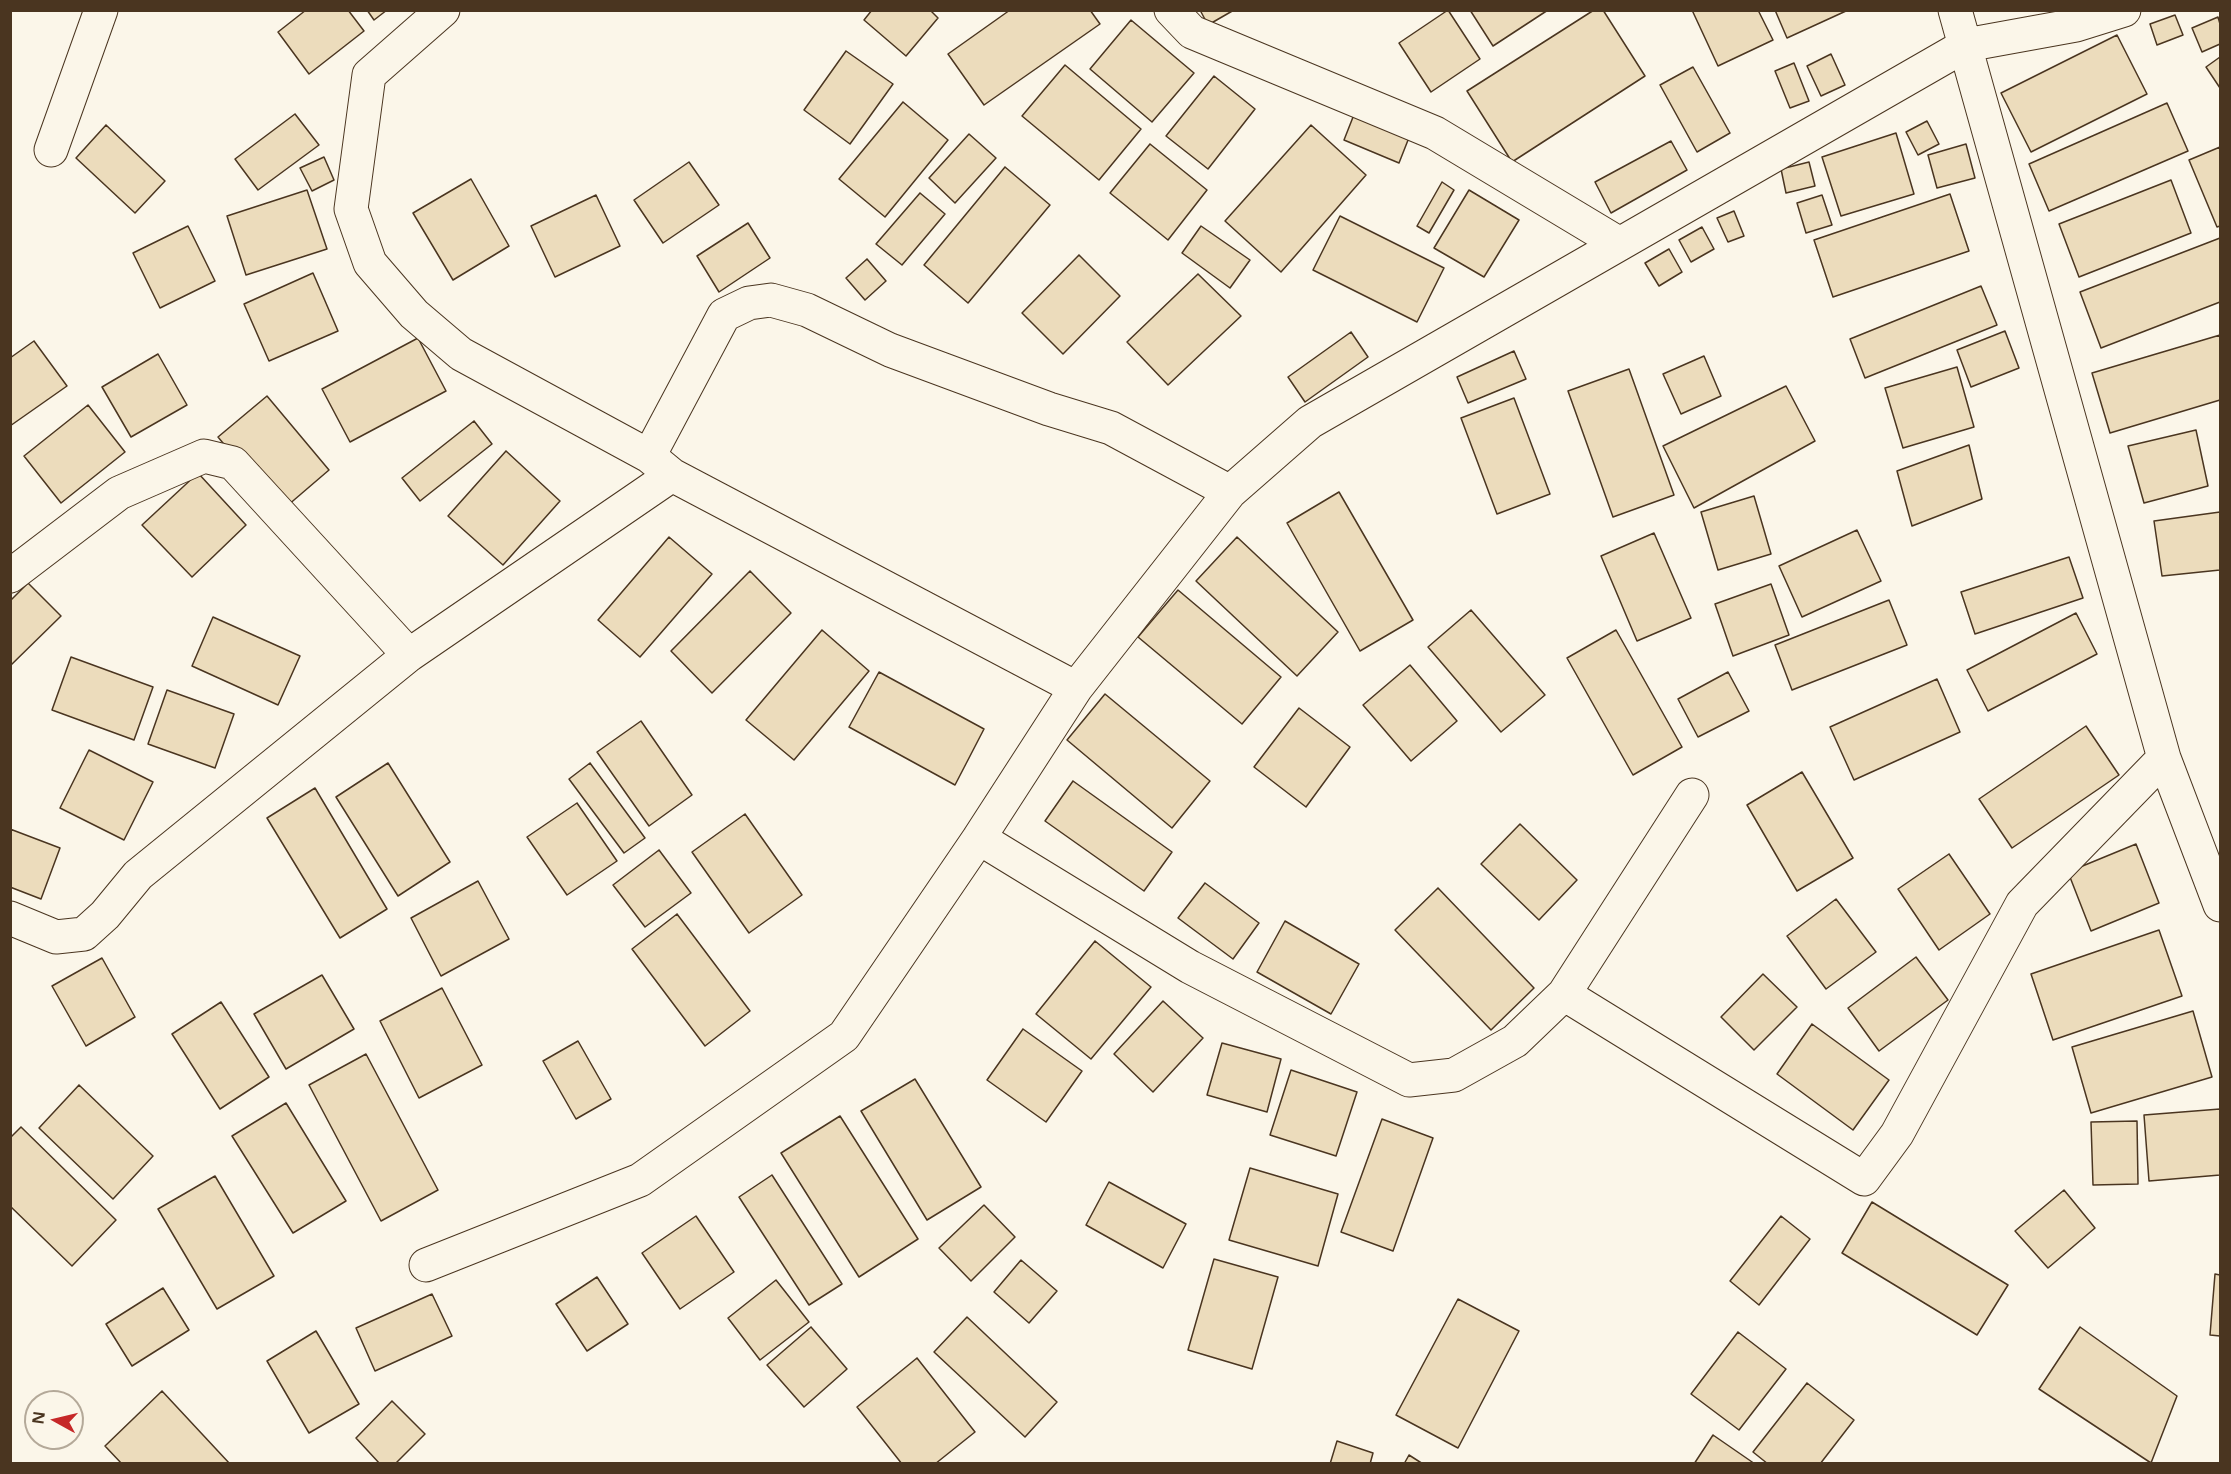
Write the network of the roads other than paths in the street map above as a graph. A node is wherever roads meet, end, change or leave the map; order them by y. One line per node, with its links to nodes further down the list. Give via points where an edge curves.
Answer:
1 (101, 10): 7 (street)
2 (443, 10): 9 (street, via 369,75 351,209 370,263 414,314 461,354)
3 (1171, 10): 8 (street, via 1192,32 1436,133)
4 (1955, 10): 6 (street)
5 (2124, 10): 6 (street, via 2076,25)
6 (1966, 45): 8 (street); 14 (street)
7 (51, 150)
8 (1618, 243): 10 (street, via 1310,422)
9 (660, 466): 10 (street, via 724,315 749,303 771,300 807,310 901,354 1111,428); 12 (street); 13 (street)
10 (1230, 492): 13 (street)
11 (10, 576): 12 (street, via 119,493 204,456 233,463)
12 (409, 655): 18 (street, via 138,875 84,934 56,937)
13 (1076, 688): 16 (street)
14 (2164, 758): 17 (street); 19 (street, via 2022,904 1897,1134 1864,1179)
15 (1692, 795): 19 (street)
16 (979, 838): 19 (street, via 1190,967 1409,1080 1454,1076 1515,1041); 20 (street, via 844,1036 640,1180)
17 (2220, 905)
18 (10, 918)
19 (1564, 994)
20 (426, 1265)

